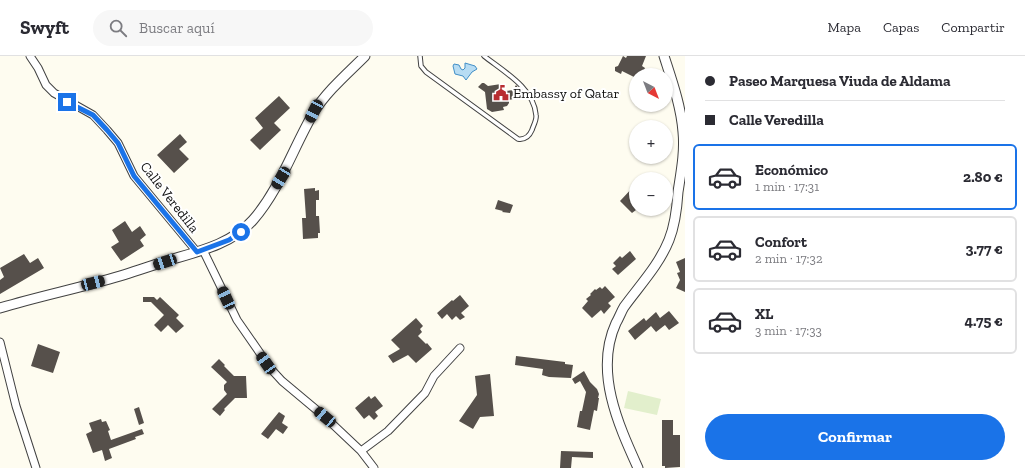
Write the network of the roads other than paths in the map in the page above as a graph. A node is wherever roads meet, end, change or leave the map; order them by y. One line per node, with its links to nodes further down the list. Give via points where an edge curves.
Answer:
1 (30, 56): 6 (street, Calle Veredilla, via 46,86 93,115 107,130 118,143 134,176)
2 (364, 56): 6 (street, via 314,111 281,178 254,220 229,240)
3 (420, 56): 4 (lane, via 421,66 426,72 518,139 526,138 536,117 531,99 522,88)
4 (484, 56)
5 (664, 56): 13 (street, via 679,105 683,132 676,212 670,239 656,265 623,308 613,331 607,377 613,406)
6 (200, 250): 7 (street, via 120,276); 10 (street, Calle Veredilla, via 239,324 271,369)
7 (0, 308)
8 (0, 342): 11 (street, via 16,406)
9 (460, 348): 10 (street, via 434,376 425,393 388,431)
10 (361, 451): 12 (street, Calle Veredilla)
11 (36, 468)
12 (374, 468)
13 (638, 468)

